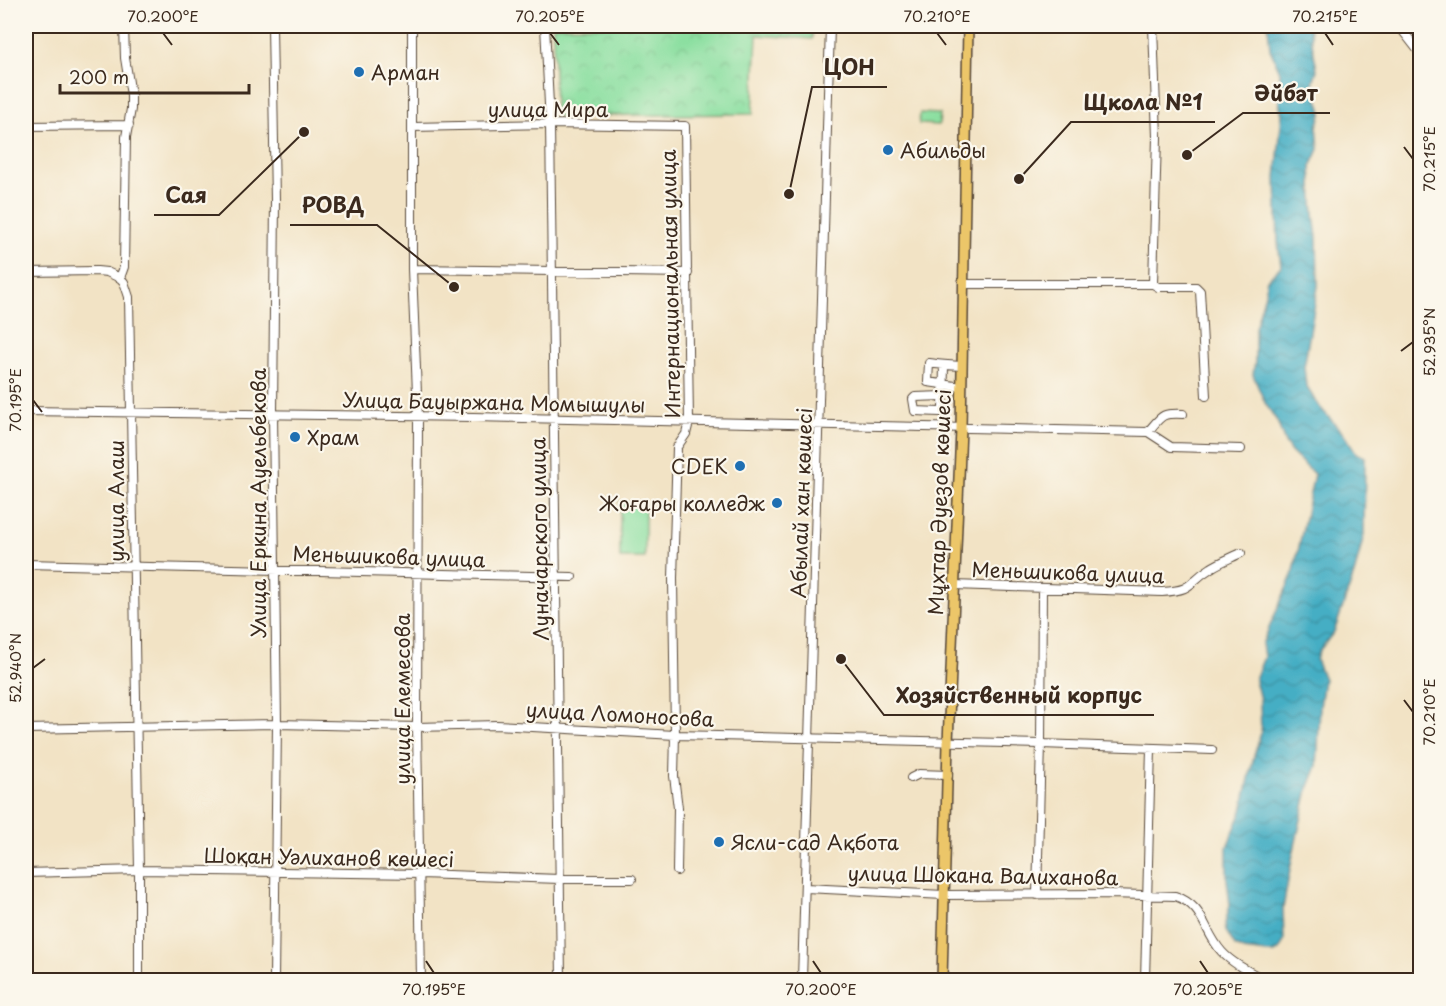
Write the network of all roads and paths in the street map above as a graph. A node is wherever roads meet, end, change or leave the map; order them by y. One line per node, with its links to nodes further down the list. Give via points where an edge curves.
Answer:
1 (124, 26): 12 (street, улица Алаш, via 124,58 131,94)
2 (272, 26): 32 (street, Улица Еркина Ауельбекова)
3 (412, 26): 15 (street, улица Елемесова)
4 (545, 26): 10 (street, Луначарского улица)
5 (830, 26): 37 (street, Абылай хан көшесі)
6 (968, 26): 22 (main road, Мұхтар Әуезов көшесі)
7 (1153, 26): 23 (street, via 1157,137)
8 (1399, 26): 9 (street)
9 (1420, 53)
10 (550, 124): 14 (street, улица Мира); 15 (street, улица Мира); 18 (street, Луначарского улица)
11 (118, 125): 12 (street); 13 (street); 16 (street)
12 (129, 125): 16 (street, улица Алаш)
13 (26, 126)
14 (685, 126): 20 (street, Интернациональная улица)
15 (412, 127): 17 (street, улица Елемесова)
16 (126, 137): 21 (street, улица Алаш, via 124,267)
17 (412, 269): 18 (street); 34 (street, улица Елемесова)
18 (552, 271): 20 (street); 35 (street, Луначарского улица)
19 (26, 272): 21 (street, via 97,271)
20 (688, 273): 36 (street, Интернациональная улица)
21 (120, 278): 31 (street, улица Алаш, via 129,297)
22 (963, 284): 23 (street); 25 (main road, Мұхтар Әуезов көшесі)
23 (1153, 284): 29 (street, via 1196,287 1200,291)
24 (944, 365): 25 (street); 26 (street); 26 (street, via 929,363 928,382)
25 (962, 366): 27 (main road, Мұхтар Әуезов көшесі)
26 (944, 385): 27 (street); 28 (street)
27 (962, 387): 38 (main road, Мұхтар Әуезов көшесі)
28 (943, 396)
29 (1206, 396)
30 (26, 411): 31 (street, Улица Бауыржана Момышулы)
31 (132, 412): 32 (street, Улица Бауыржана Момышулы); 43 (street, улица Алаш)
32 (273, 414): 34 (street, Улица Бауыржана Момышулы); 44 (street, Улица Еркина Ауельбекова)
33 (1183, 414): 39 (street, via 1161,416)
34 (418, 417): 35 (street, Улица Бауыржана Момышулы); 45 (street, улица Елемесова)
35 (554, 419): 36 (street, Улица Бауыржана Момышулы); 46 (street, Луначарского улица)
36 (689, 422): 37 (street, Улица Бауыржана Момышулы); 55 (street, Интернациональная улица, via 677,447 673,578)
37 (820, 426): 38 (street, Улица Бауыржана Момышулы); 56 (street, Абылай хан көшесі)
38 (961, 429): 39 (street, Улица Бауыржана Момышулы); 48 (main road, Мұхтар Әуезов көшесі)
39 (1148, 432): 40 (street, via 1171,447)
40 (1241, 449)
41 (1241, 553): 49 (street, Меньшикова улица, via 1214,566 1182,590)
42 (26, 564): 43 (street, Меньшикова улица)
43 (133, 567): 44 (street, Меньшикова улица); 51 (street, улица Алаш)
44 (275, 569): 45 (street, Меньшикова улица); 50 (street, Улица Еркина Ауельбекова)
45 (419, 573): 46 (street, Меньшикова улица); 52 (street, улица Елемесова)
46 (556, 577): 47 (street, Меньшикова улица); 53 (street, Луначарского улица)
47 (572, 577)
48 (954, 585): 49 (street, Меньшикова улица); 57 (main road, Мұхтар Әуезов көшесі)
49 (1042, 588): 58 (street)
50 (277, 724): 51 (street, улица Ломоносова); 52 (street, улица Ломоносова); 66 (street, Улица Еркина Ауельбекова)
51 (135, 726): 54 (street, улица Ломоносова); 63 (street, улица Алаш)
52 (417, 727): 53 (street, улица Ломоносова); 67 (street, улица Елемесова)
53 (559, 728): 55 (street, улица Ломоносова); 68 (street, Луначарского улица)
54 (26, 729)
55 (675, 735): 56 (street, улица Ломоносова); 64 (street, Интернациональная улица)
56 (811, 737): 57 (street, улица Ломоносова); 70 (street, Абылай хан көшесі)
57 (948, 743): 58 (street, улица Ломоносова); 61 (main road, Мұхтар Әуезов көшесі)
58 (1041, 744): 59 (street, улица Ломоносова); 73 (street)
59 (1151, 748): 60 (street, улица Ломоносова); 71 (street)
60 (1212, 750)
61 (948, 775): 62 (street, via 919,774); 72 (main road, Мұхтар Әуезов көшесі)
62 (911, 778)
63 (139, 870): 65 (street, Шоқан Уәлиханов көшесі); 66 (street, Шоқан Уәлиханов көшесі); 74 (street, улица Алаш)
64 (677, 871)
65 (26, 873)
66 (276, 873): 67 (street, Шоқан Уәлиханов көшесі); 75 (street, Улица Еркина Ауельбекова)
67 (421, 874): 68 (street, Шоқан Уәлиханов көшесі); 76 (street, улица Елемесова)
68 (560, 879): 69 (street, Шоқан Уәлиханов көшесі); 77 (street, Луначарского улица)
69 (632, 879)
70 (806, 888): 72 (street, улица Шокана Валиханова); 78 (street, Абылай хан көшесі)
71 (1149, 894): 73 (street, улица Шокана Валиханова); 80 (street); 81 (street, улица Шокана Валиханова, via 1175,896 1192,904 1222,951)
72 (944, 895): 73 (street, улица Шокана Валиханова); 79 (main road, Мұхтар Әуезов көшесі)
73 (1037, 895)
74 (139, 981)
75 (274, 981)
76 (422, 981)
77 (561, 981)
78 (802, 981)
79 (942, 981)
80 (1145, 981)
81 (1265, 981)

